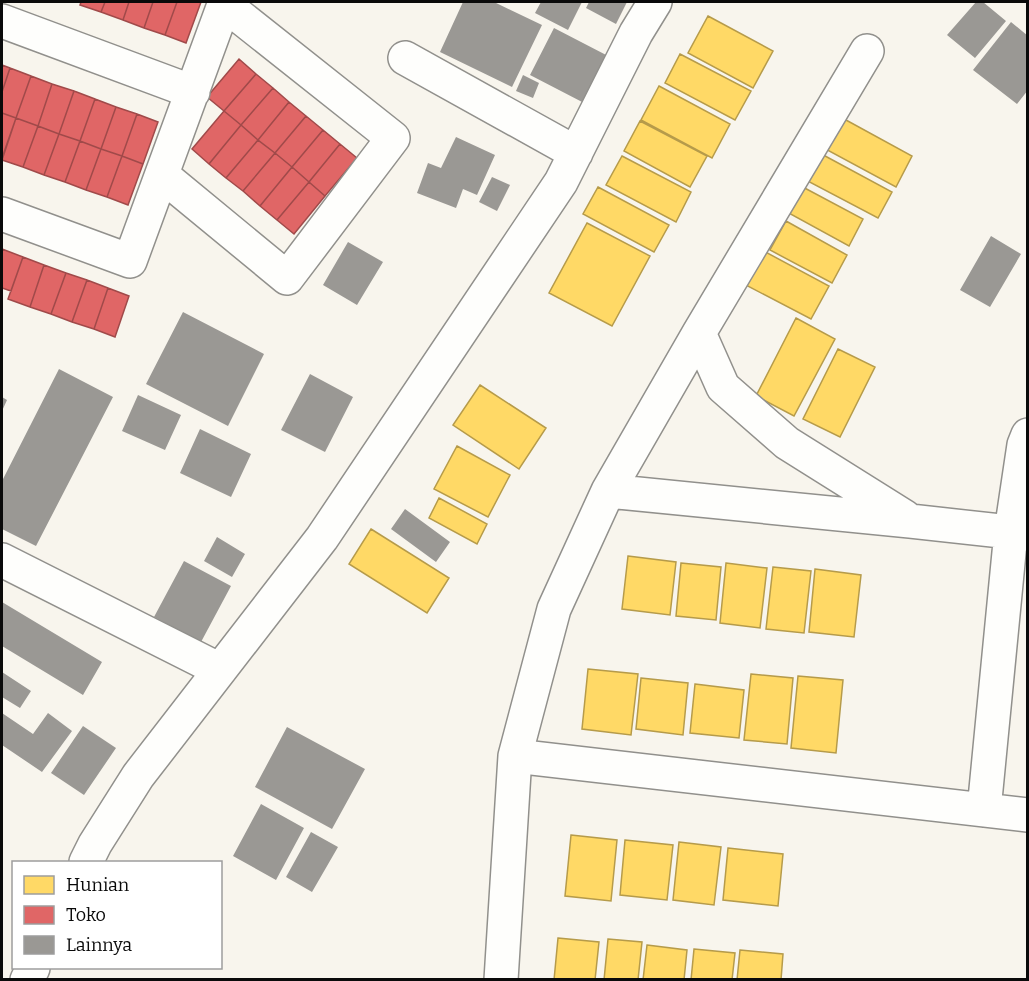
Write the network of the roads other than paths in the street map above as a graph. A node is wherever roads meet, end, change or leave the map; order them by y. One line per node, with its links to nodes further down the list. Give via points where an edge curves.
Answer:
1 (655, 2): 7 (street)
2 (225, 3): 6 (street); 8 (street, via 393,138 287,278)
3 (2, 21): 6 (street)
4 (867, 51): 10 (street)
5 (405, 58): 7 (street)
6 (193, 92): 8 (street)
7 (576, 153): 16 (street, via 554,192 322,538)
8 (162, 175): 9 (street, via 130,261)
9 (2, 214)
10 (699, 333): 12 (street); 13 (street, via 723,387 787,443)
11 (1028, 435): 14 (street, via 1024,445)
12 (608, 491): 13 (street); 17 (street, via 554,609)
13 (910, 521): 14 (street)
14 (1019, 533): 18 (street)
15 (2, 560): 16 (street)
16 (219, 670): 20 (street, via 138,776)
17 (515, 756): 18 (street); 21 (street)
18 (984, 810): 19 (street)
19 (1028, 815)
20 (87, 861)
21 (501, 980)

